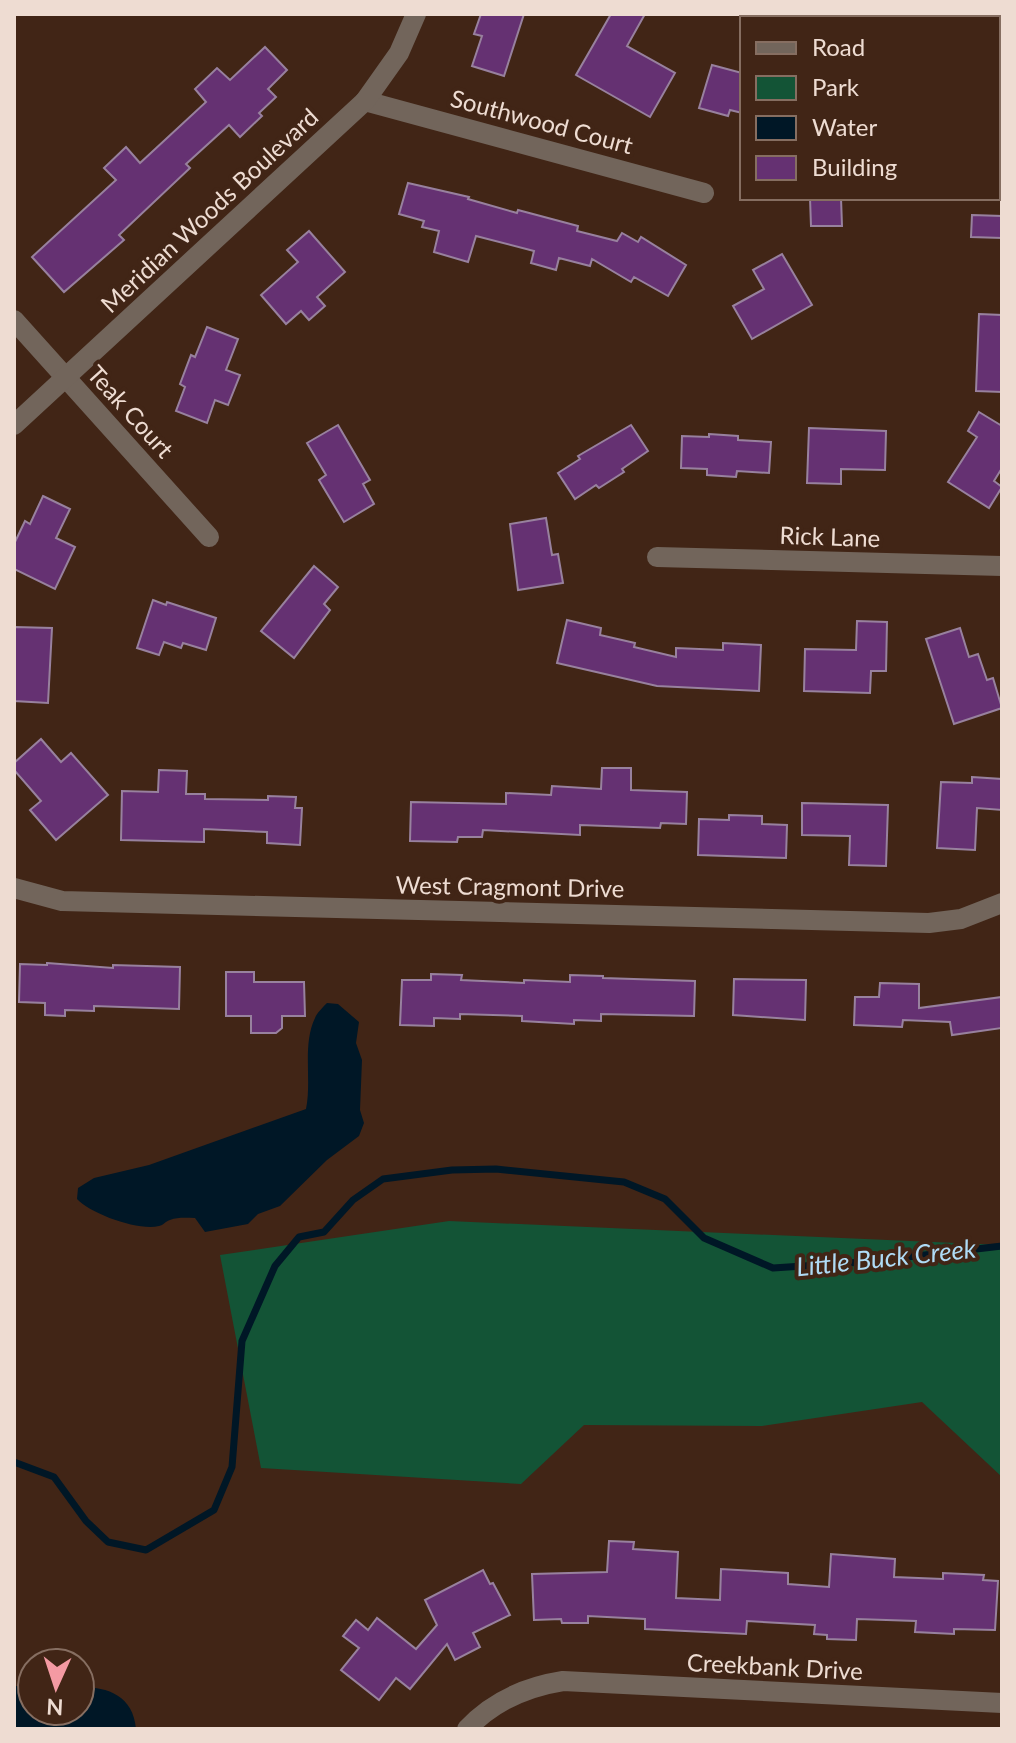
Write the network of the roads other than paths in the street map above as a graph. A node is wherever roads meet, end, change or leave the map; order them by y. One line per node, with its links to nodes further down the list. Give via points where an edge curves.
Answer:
1 (416, 14): 2 (street, Meridian Woods Boulevard, via 399,53)
2 (365, 101): 3 (street, Southwood Court); 5 (street, Meridian Woods Boulevard)
3 (704, 193)
4 (14, 320): 5 (street, Teak Court)
5 (66, 378): 6 (street, Meridian Woods Boulevard); 7 (street, Teak Court)
6 (14, 425)
7 (209, 537)
8 (657, 557): 9 (street, Rick Lane)
9 (1002, 566)
10 (14, 888): 11 (street, West Cragmont Drive, via 62,901 929,923 961,919)
11 (1002, 903)
12 (1002, 1703): 13 (street, Creekbank Drive, via 563,1681 520,1691)
13 (467, 1729)

